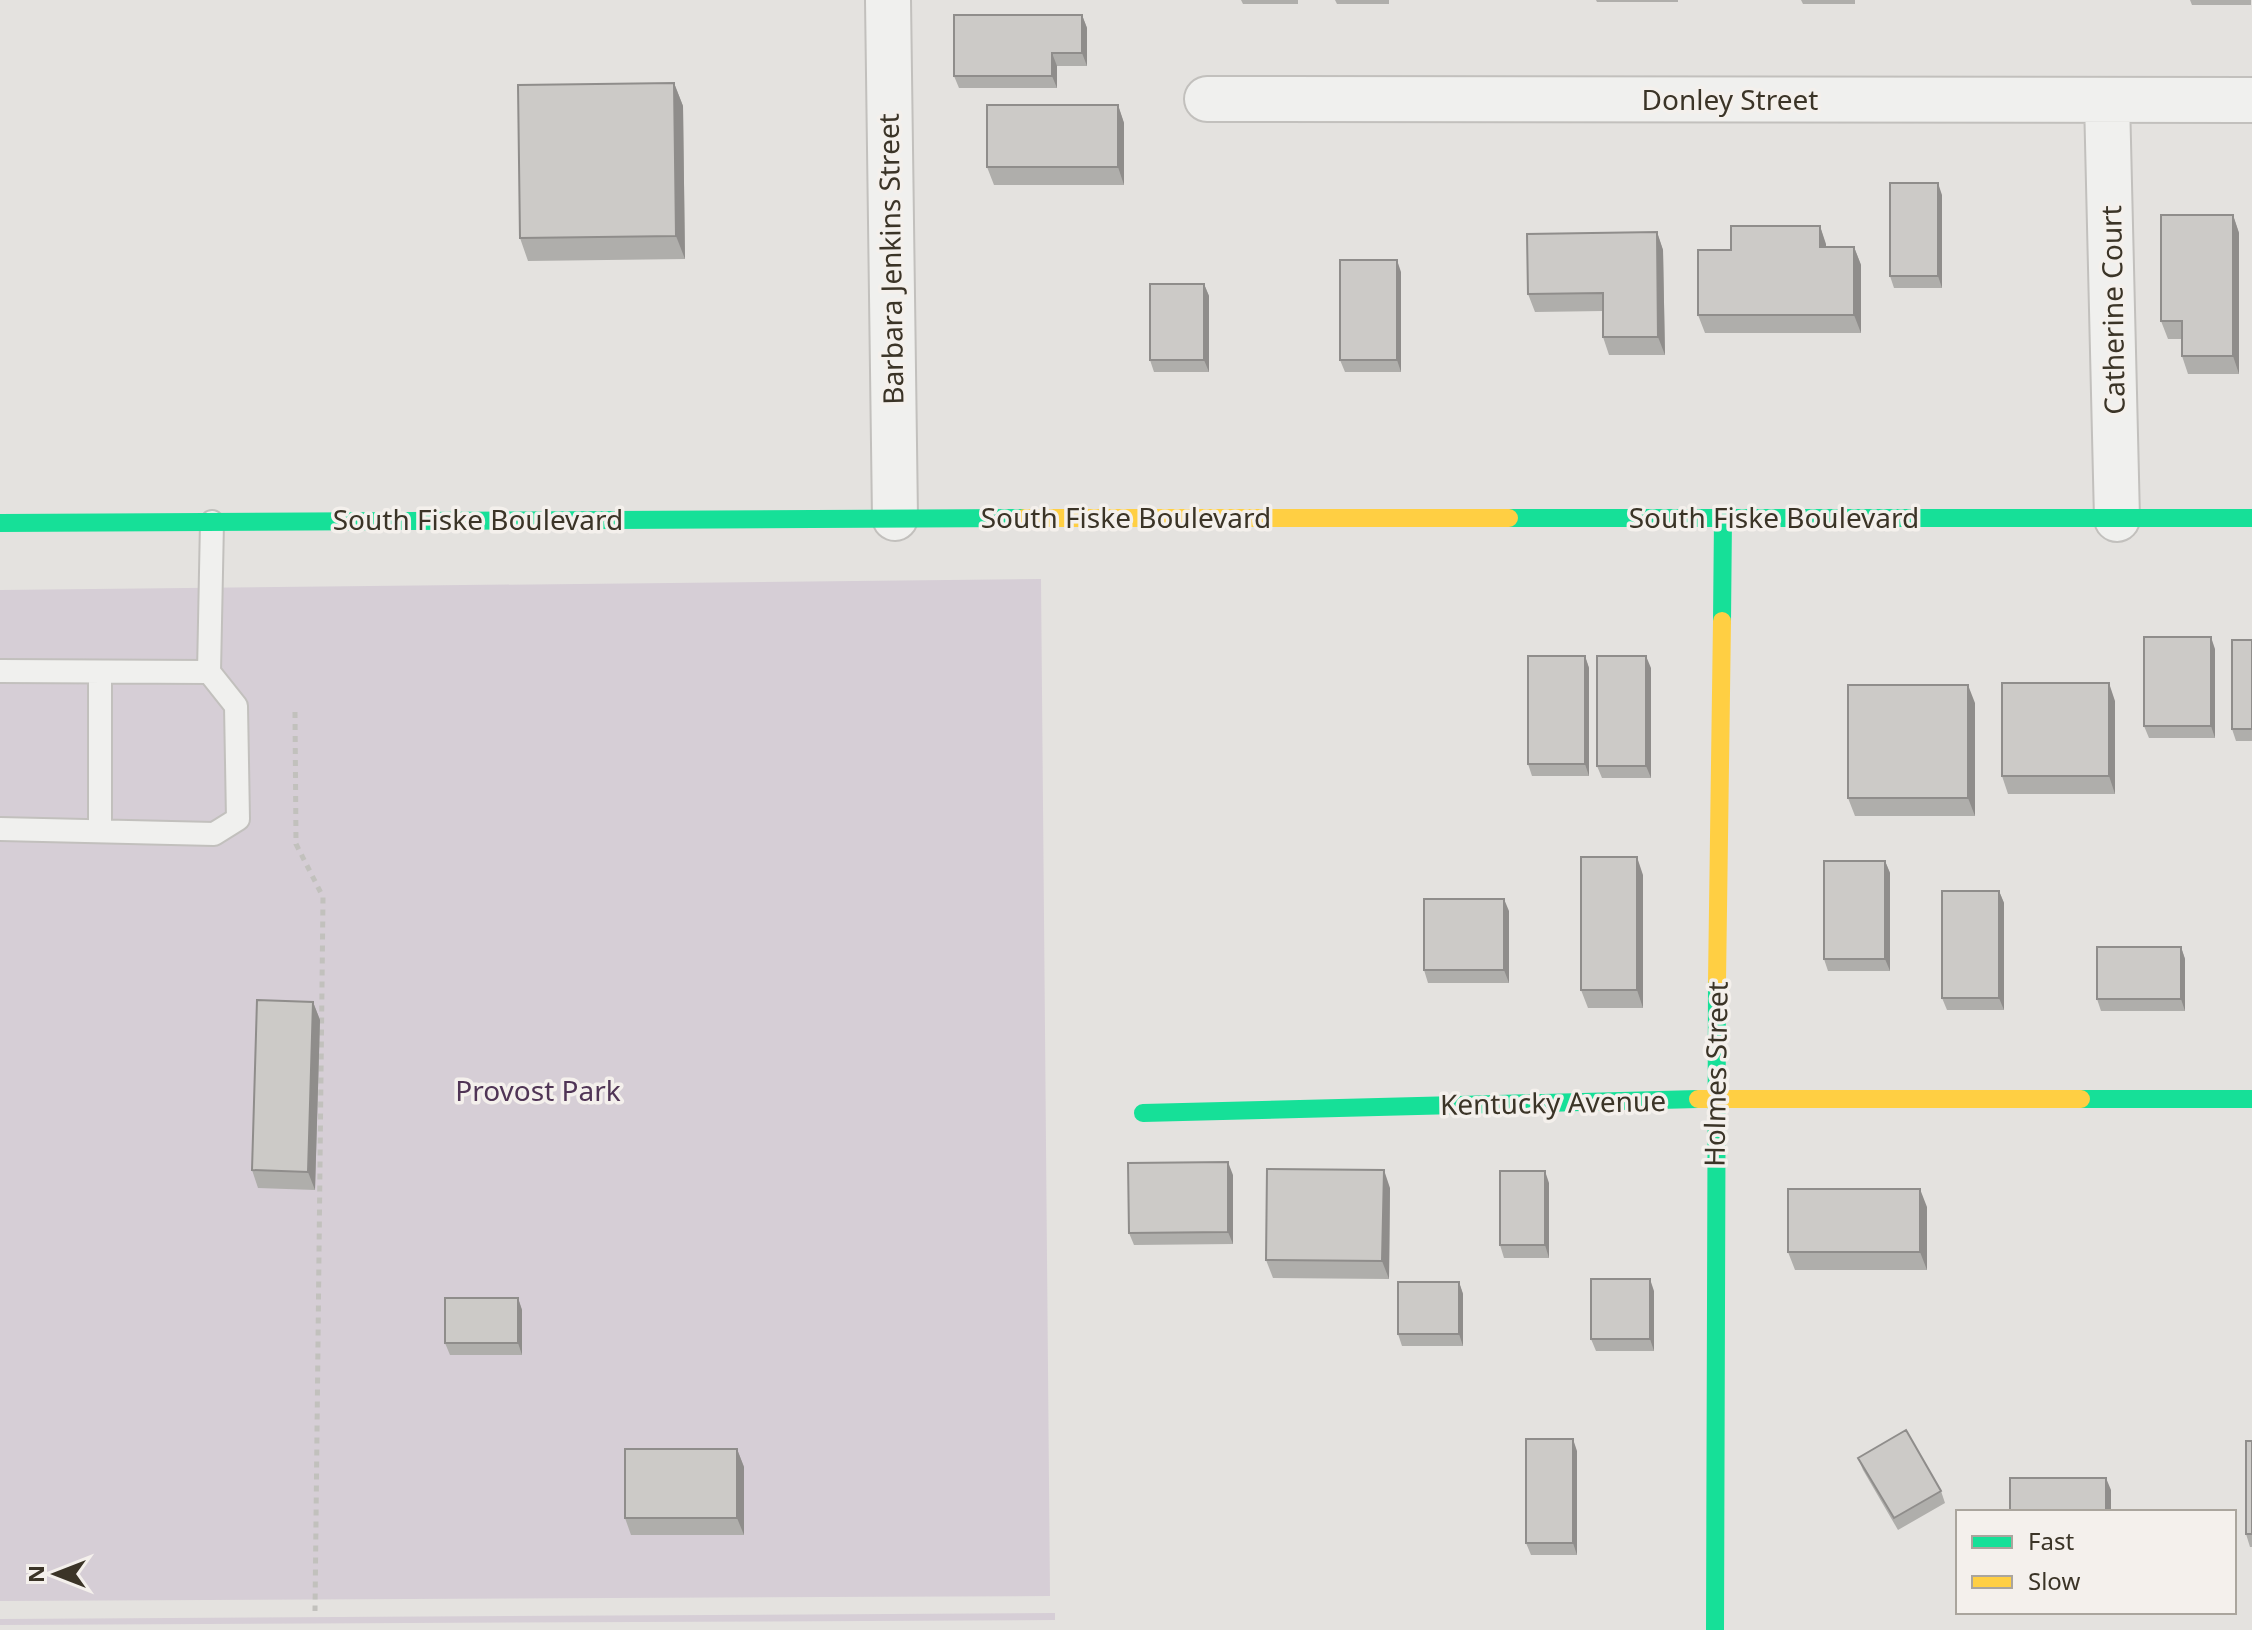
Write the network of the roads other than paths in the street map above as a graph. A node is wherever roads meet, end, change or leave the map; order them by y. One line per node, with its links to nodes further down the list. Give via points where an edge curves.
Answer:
1 (888, 0): 5 (street, Barbara Jenkins Street)
2 (1207, 99): 3 (street, Donley Street)
3 (2107, 100): 4 (street, Donley Street); 8 (street, Catherine Court)
4 (2252, 100)
5 (895, 518): 6 (main road, South Fiske Boulevard); 9 (main road, South Fiske Boulevard)
6 (1723, 518): 8 (main road, South Fiske Boulevard); 16 (main road, Holmes Street)
7 (2252, 518): 8 (main road, South Fiske Boulevard)
8 (2117, 519)
9 (212, 522): 10 (main road, South Fiske Boulevard); 13 (lane)
10 (0, 523)
11 (0, 671): 12 (lane)
12 (100, 672): 13 (lane); 15 (lane)
13 (209, 672): 15 (lane, via 236,706 238,819 214,834)
14 (0, 829): 15 (lane)
15 (100, 831)
16 (1715, 1099): 17 (main road, Kentucky Avenue); 18 (main road, Kentucky Avenue); 19 (main road, Holmes Street)
17 (2252, 1099)
18 (1143, 1113)
19 (1715, 1630)

